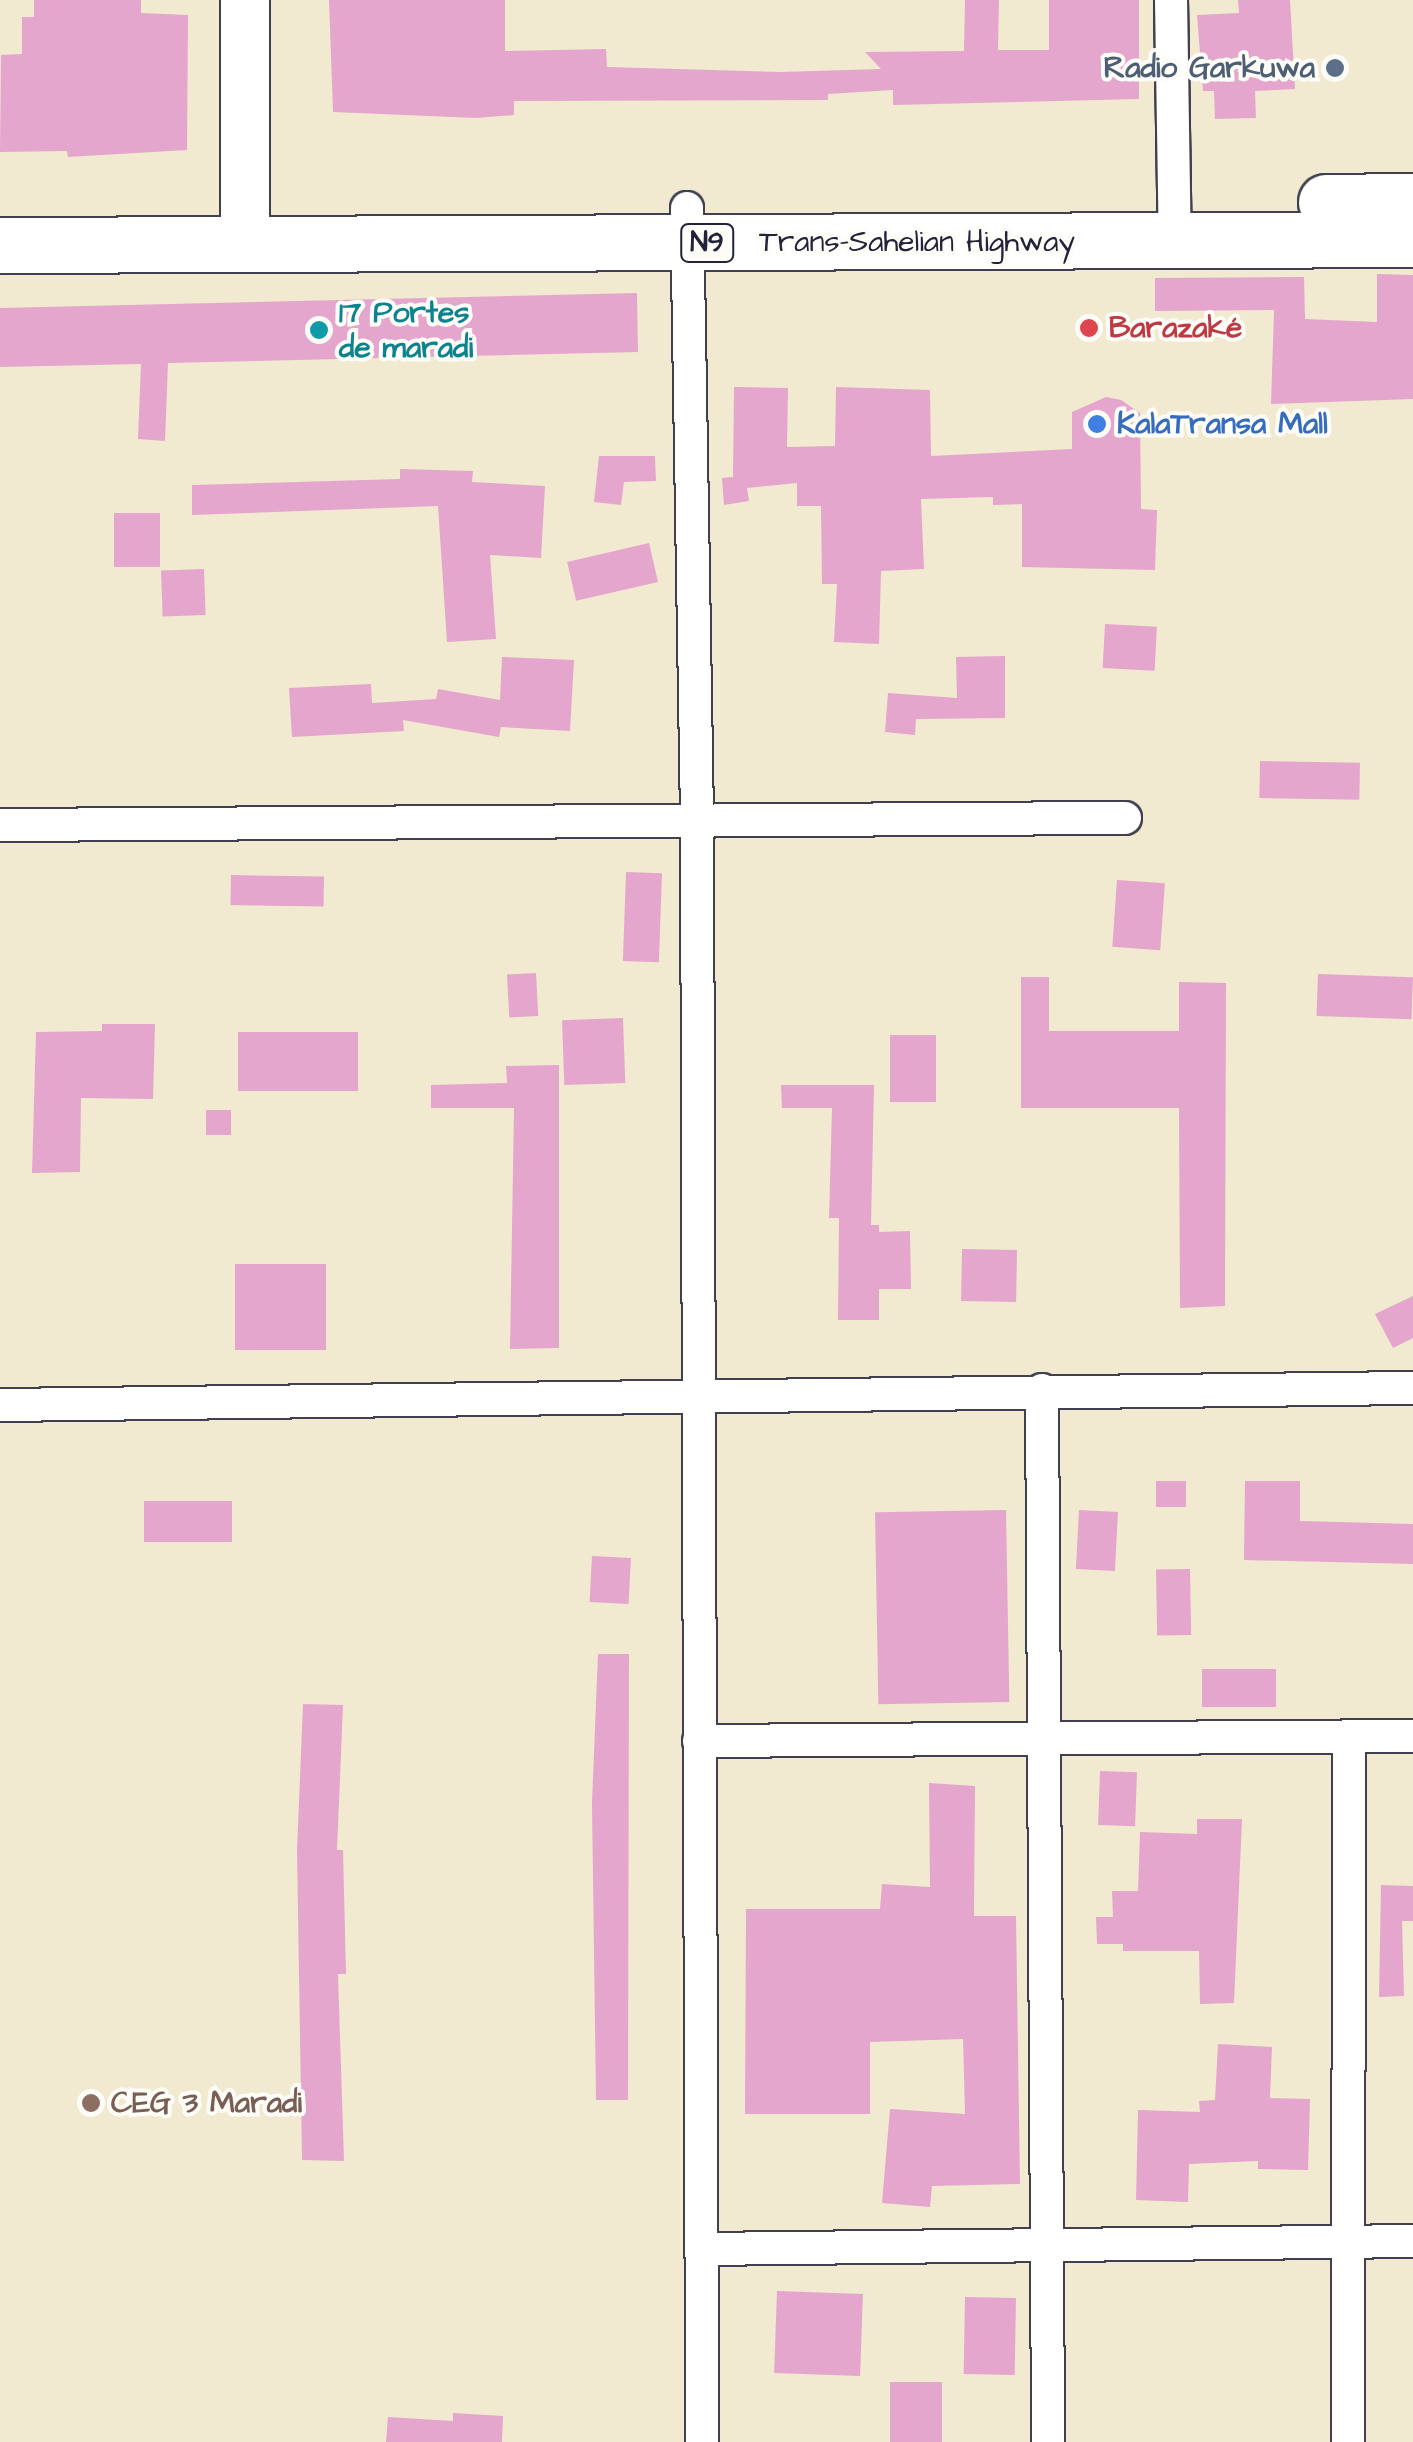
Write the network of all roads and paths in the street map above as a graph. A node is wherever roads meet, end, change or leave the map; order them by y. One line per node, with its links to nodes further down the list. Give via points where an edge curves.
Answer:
1 (245, 0): 6 (street)
2 (1171, 0): 5 (street)
3 (1413, 200): 5 (highway, Trans-Sahelian Highway / N9)
4 (0, 213): 6 (highway, Trans-Sahelian Highway / N9)
5 (1174, 223): 7 (highway, Trans-Sahelian Highway / N9); 8 (highway, Trans-Sahelian Highway / N9)
6 (246, 226): 7 (highway, Trans-Sahelian Highway / N9); 9 (highway, Trans-Sahelian Highway / N9)
7 (688, 226): 11 (street)
8 (1413, 239)
9 (0, 245)
10 (1125, 818): 11 (street)
11 (697, 820): 12 (street); 15 (street)
12 (0, 824)
13 (1413, 1388): 14 (street)
14 (1042, 1390): 15 (street); 19 (street)
15 (698, 1399): 16 (street); 20 (street)
16 (0, 1404)
17 (1349, 1736): 18 (street); 19 (street); 22 (street)
18 (1413, 1736)
19 (1044, 1737): 20 (street); 23 (street)
20 (699, 1742): 24 (street)
21 (1413, 2240): 22 (street)
22 (1349, 2242): 23 (street); 27 (street)
23 (1047, 2245): 24 (street); 26 (street)
24 (701, 2249): 25 (street)
25 (702, 2442)
26 (1048, 2442)
27 (1348, 2442)

